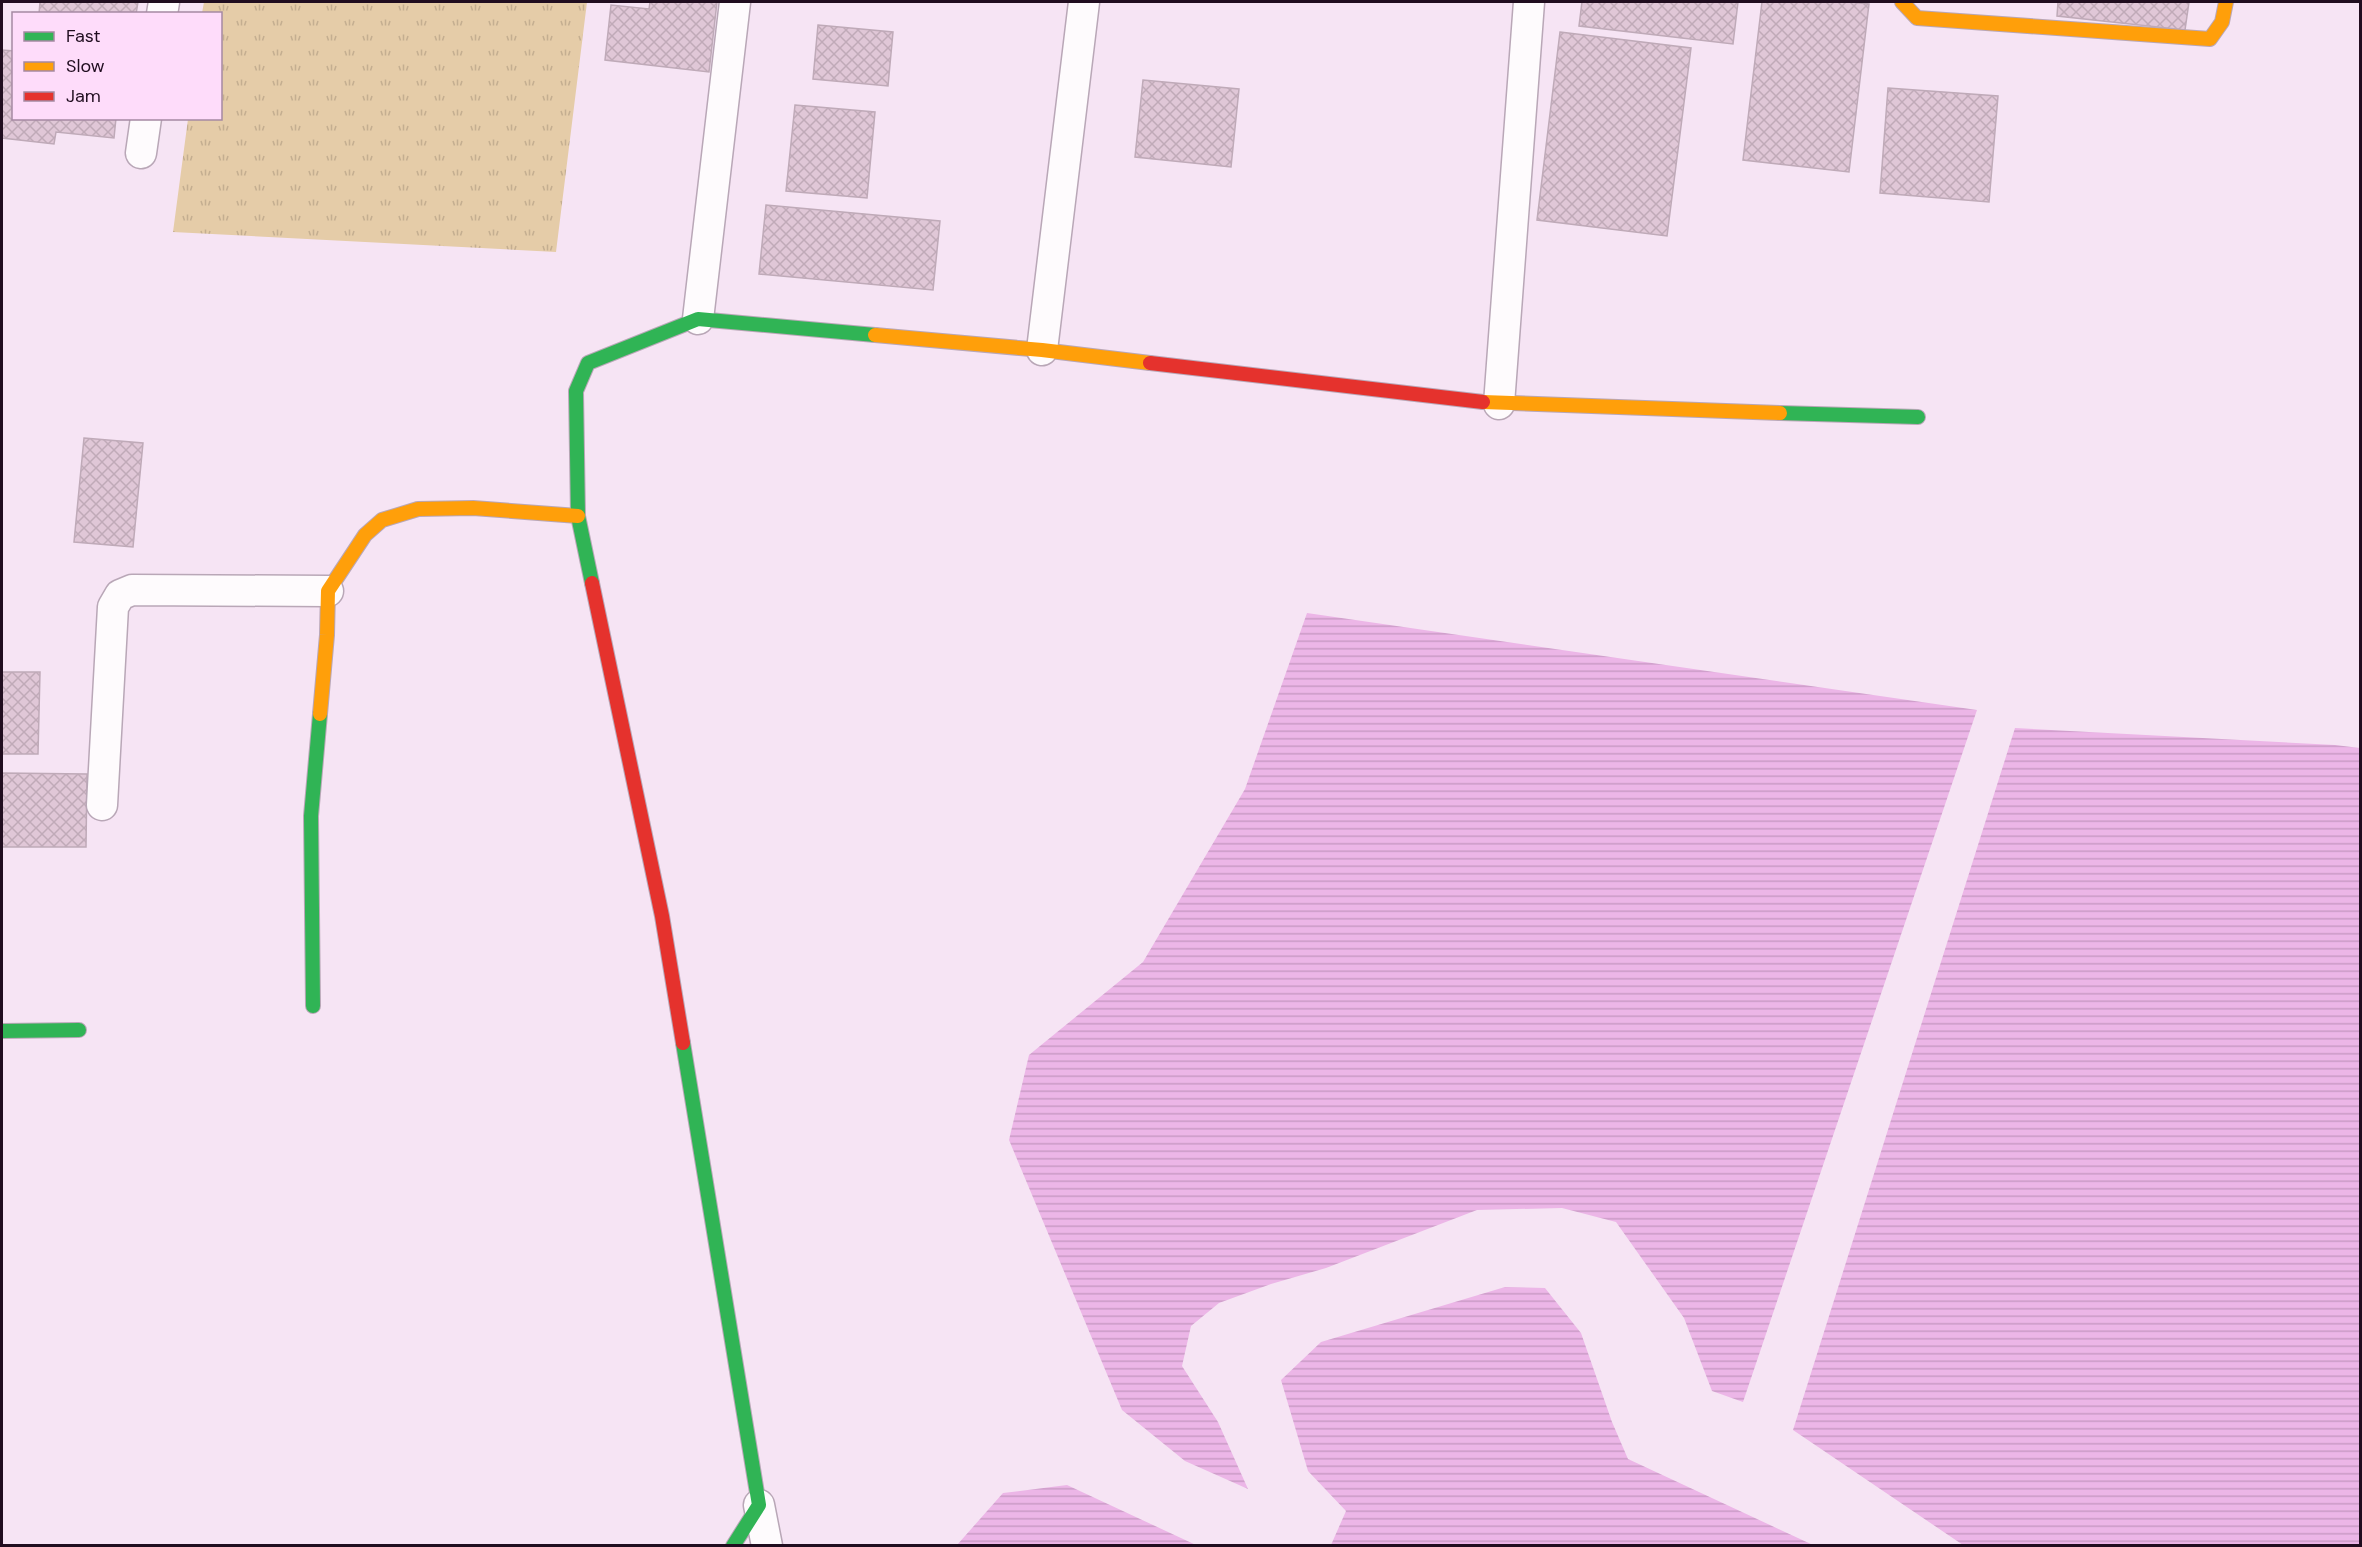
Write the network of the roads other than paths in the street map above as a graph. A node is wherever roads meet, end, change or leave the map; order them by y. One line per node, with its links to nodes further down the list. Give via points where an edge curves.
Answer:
1 (735, 2): 8 (street)
2 (1084, 2): 9 (street)
3 (1528, 2): 10 (street)
4 (1902, 2): 5 (street, via 1917,18 2210,39 2224,21)
5 (2226, 2)
6 (146, 120): 7 (street)
7 (141, 153)
8 (698, 319): 9 (street); 12 (street, via 588,363 576,391)
9 (1042, 350): 10 (street)
10 (1499, 404): 11 (street)
11 (1918, 417)
12 (578, 516): 13 (street, via 473,508 418,509 382,520 365,535); 18 (street, via 662,916)
13 (328, 591): 14 (street, via 132,590 120,596 113,607); 15 (street, via 311,816)
14 (102, 806)
15 (313, 1006)
16 (79, 1029): 17 (street)
17 (2, 1031)
18 (759, 1505): 19 (street); 20 (street)
19 (733, 1545)
20 (767, 1545)

